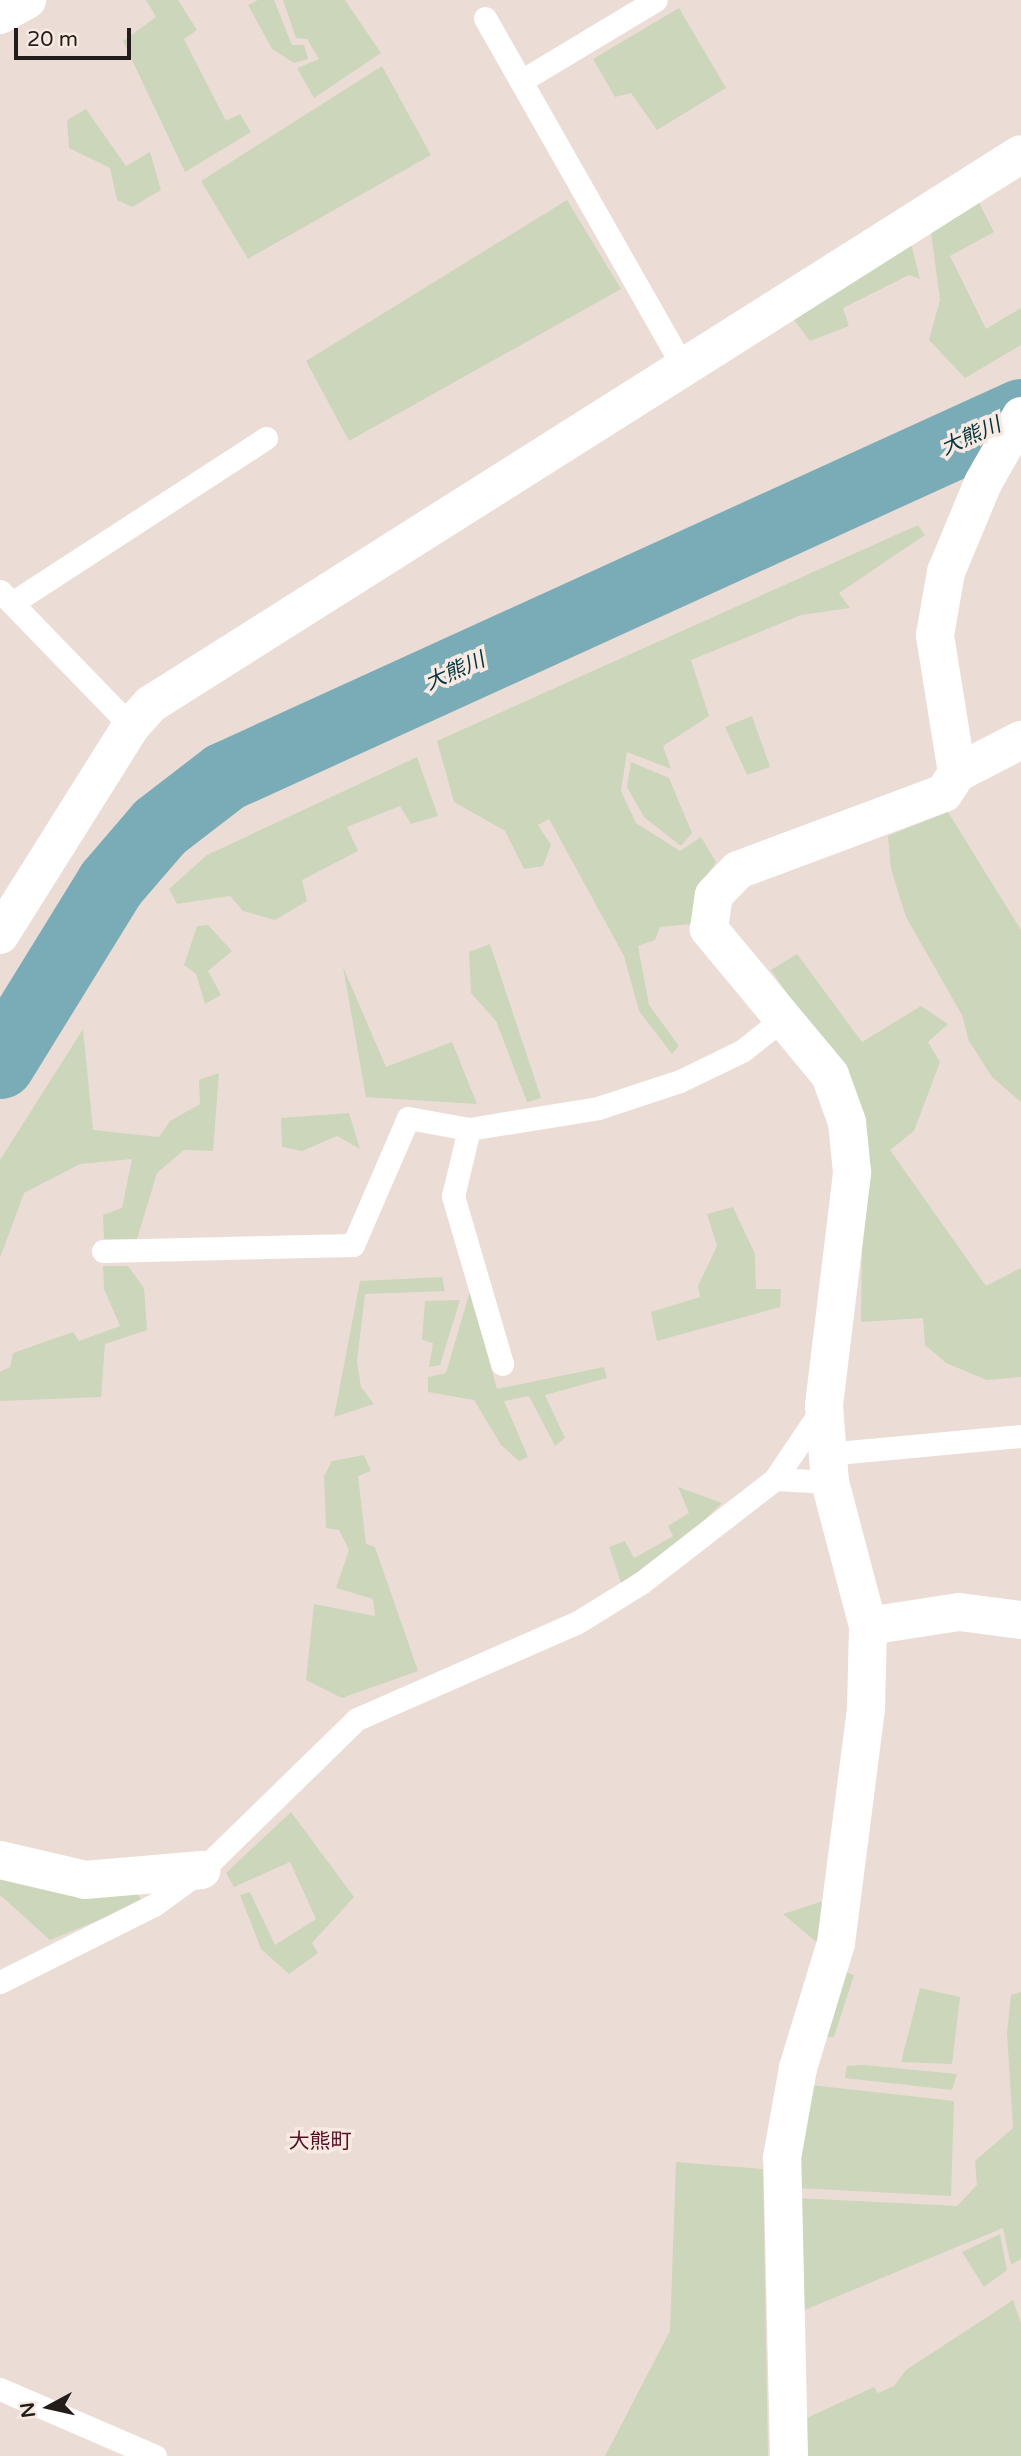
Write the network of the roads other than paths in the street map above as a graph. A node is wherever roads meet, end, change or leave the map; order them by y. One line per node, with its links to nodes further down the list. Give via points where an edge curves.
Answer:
1 (27, 0): 3 (street)
2 (656, 0): 5 (lane)
3 (0, 15)
4 (485, 18): 5 (lane)
5 (521, 81): 7 (lane)
6 (1021, 154): 7 (street)
7 (684, 368): 11 (street, via 150,704)
8 (1021, 416): 13 (street, via 946,572 935,635)
9 (266, 438): 10 (lane)
10 (6, 597): 11 (lane)
11 (131, 726): 14 (street)
12 (1021, 740): 13 (street)
13 (957, 772): 15 (street, via 944,793 738,870 714,895 709,929)
14 (0, 935)
15 (780, 1021): 16 (lane, via 742,1051 680,1081 598,1108); 19 (street, via 830,1075 846,1122 852,1171)
16 (468, 1129): 17 (lane, via 408,1118 353,1245); 18 (lane, via 453,1196)
17 (103, 1251)
18 (502, 1364)
19 (824, 1405): 21 (street); 22 (lane)
20 (1021, 1436): 21 (lane)
21 (828, 1468): 22 (lane); 24 (street)
22 (775, 1479): 26 (lane, via 641,1583 578,1622 357,1719)
23 (1021, 1620): 24 (street, via 969,1612)
24 (869, 1626): 30 (street, via 866,1709 836,1943 798,2068 782,2158)
25 (0, 1860): 26 (street, via 85,1880)
26 (202, 1870): 27 (lane, via 154,1905)
27 (0, 1982)
28 (0, 2389): 29 (lane)
29 (155, 2456)
30 (789, 2456)

